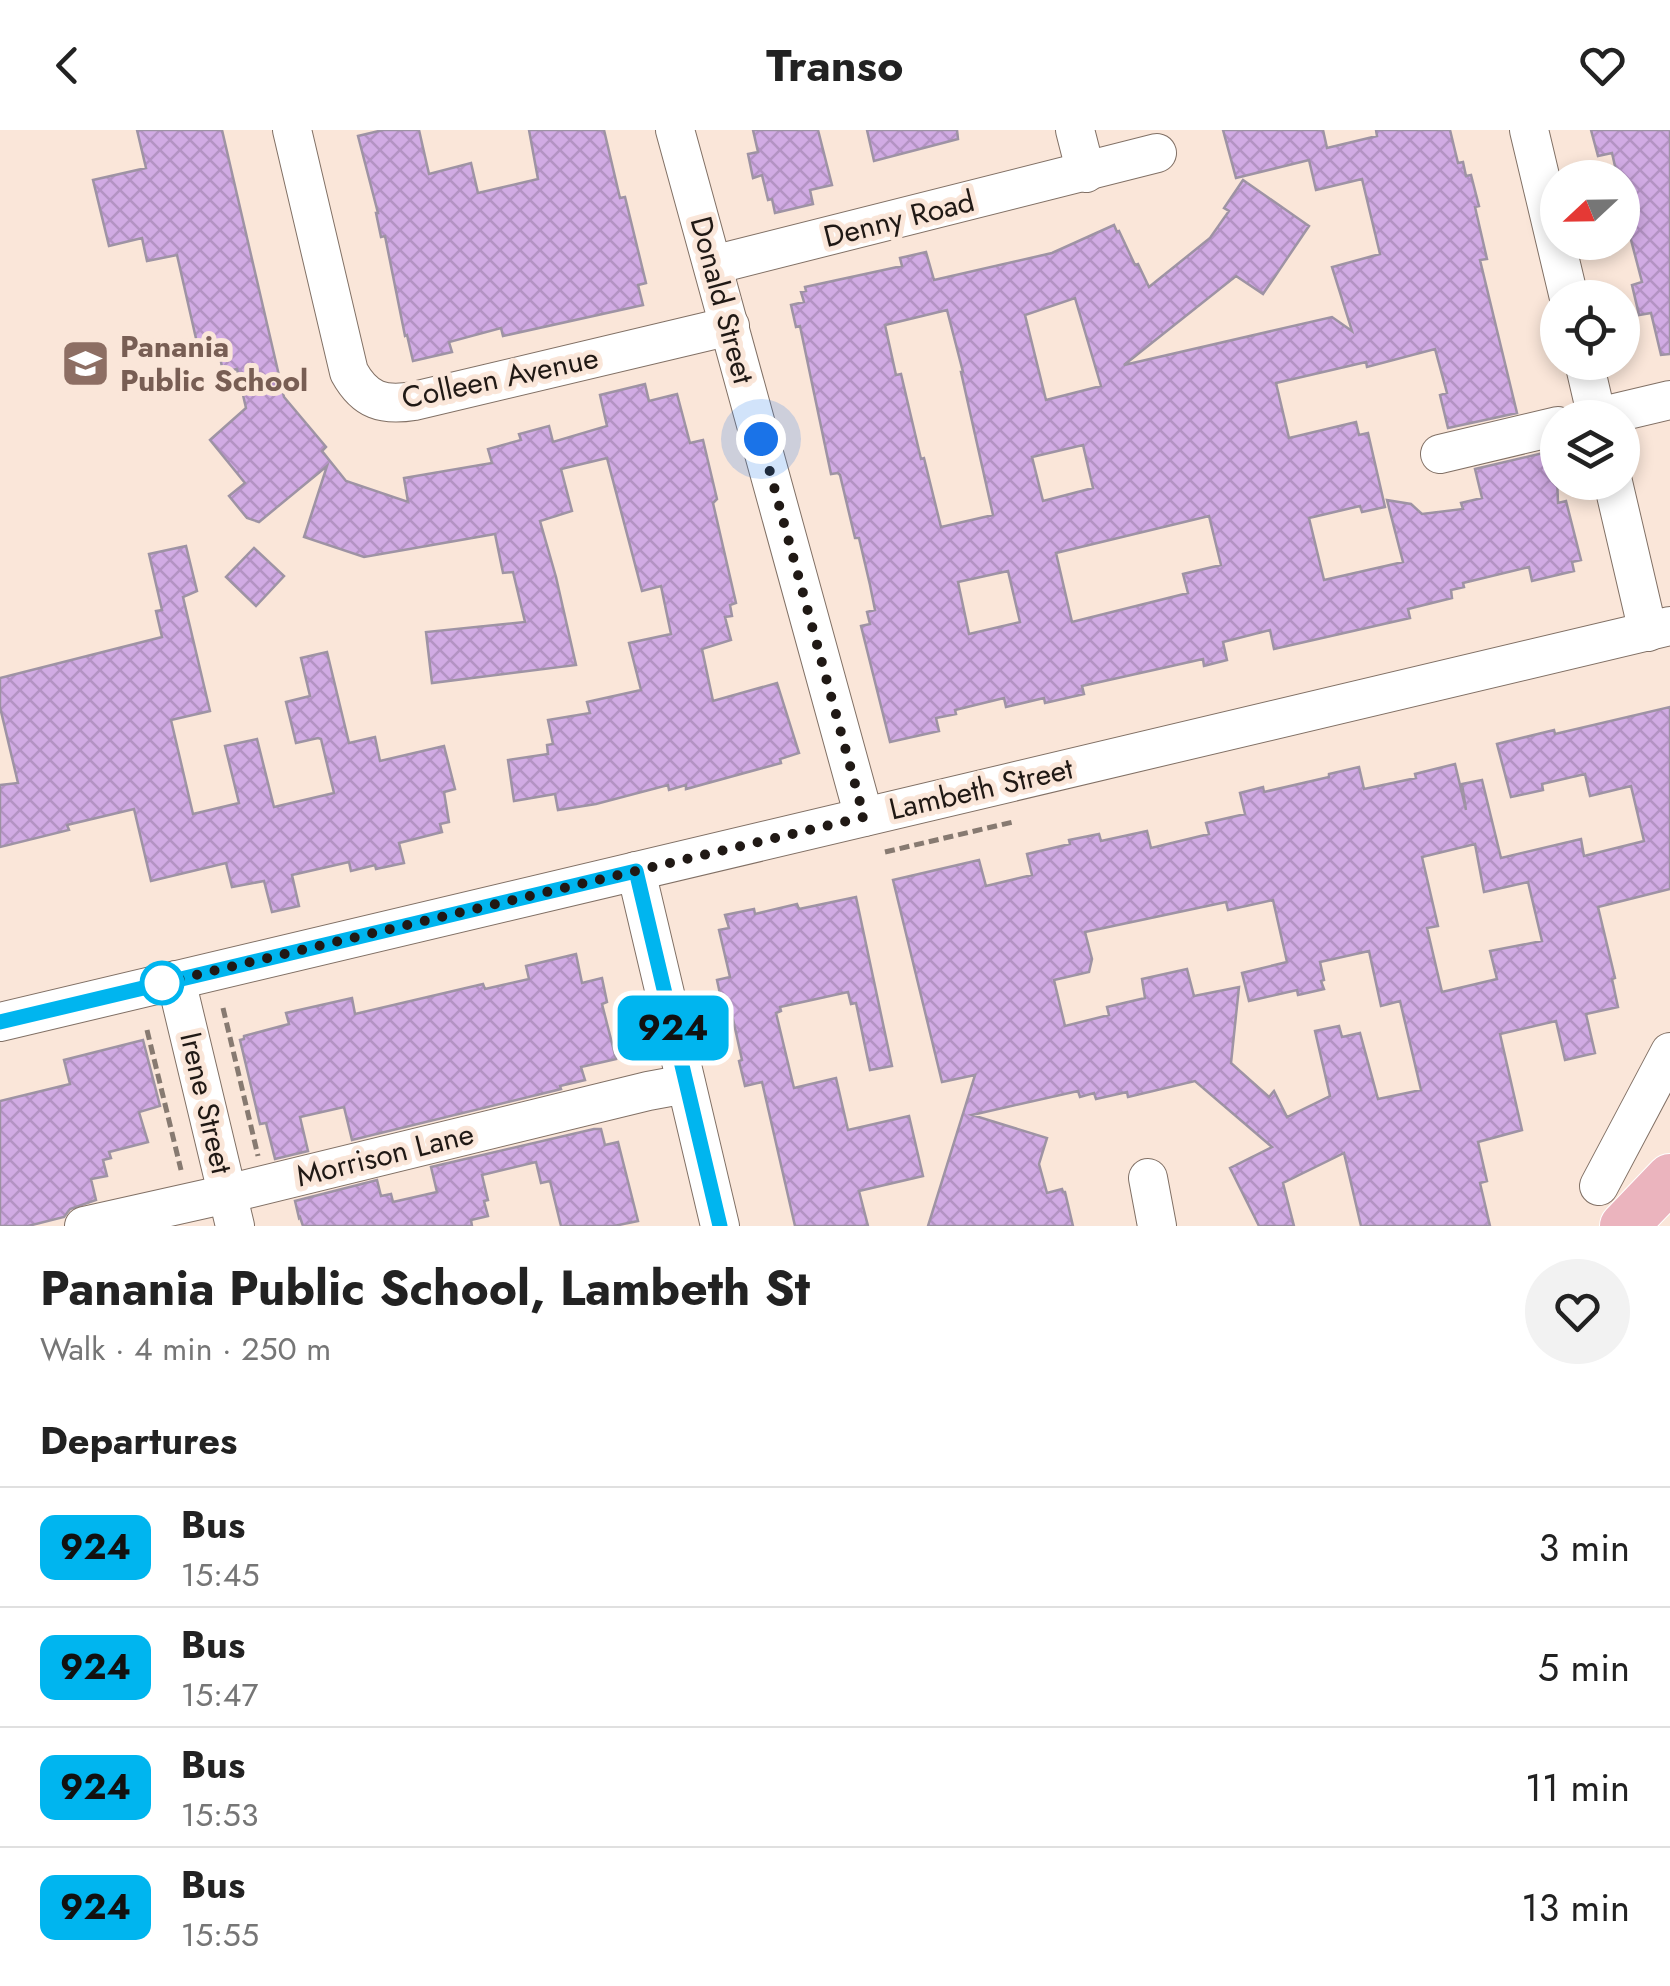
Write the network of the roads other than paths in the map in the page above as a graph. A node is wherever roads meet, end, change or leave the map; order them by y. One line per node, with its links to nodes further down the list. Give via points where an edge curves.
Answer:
1 (292, 130): 9 (street, Colleen Avenue, via 349,372 356,386 380,402 396,404)
2 (676, 130): 7 (street, Donald Street)
3 (1075, 130): 6 (street)
4 (1529, 130): 8 (street)
5 (1157, 153): 6 (street, Denny Road)
6 (1086, 172): 7 (street, Denny Road)
7 (713, 265): 9 (street, Donald Street)
8 (1565, 280)
9 (730, 326): 16 (street, Donald Street)
10 (1670, 400): 11 (street)
11 (1640, 407)
12 (1540, 430): 13 (street)
13 (1440, 454)
14 (1619, 500): 15 (street)
15 (1659, 629): 16 (street, Lambeth Street)
16 (864, 817): 17 (street, Lambeth Street)
17 (636, 871): 18 (street, Lambeth Street); 21 (street)
18 (176, 980): 19 (street, Lambeth Street); 25 (street, Irene Street)
19 (0, 1022)
20 (1670, 1052): 24 (street)
21 (686, 1084): 25 (street, Morrison Lane, via 264,1184); 27 (street)
22 (1148, 1178): 28 (street)
23 (1670, 1178): 29 (main road)
24 (1599, 1186)
25 (231, 1210): 26 (street, Morrison Lane, via 188,1202)
26 (84, 1226)
27 (720, 1226)
28 (1157, 1226)
29 (1624, 1226)

